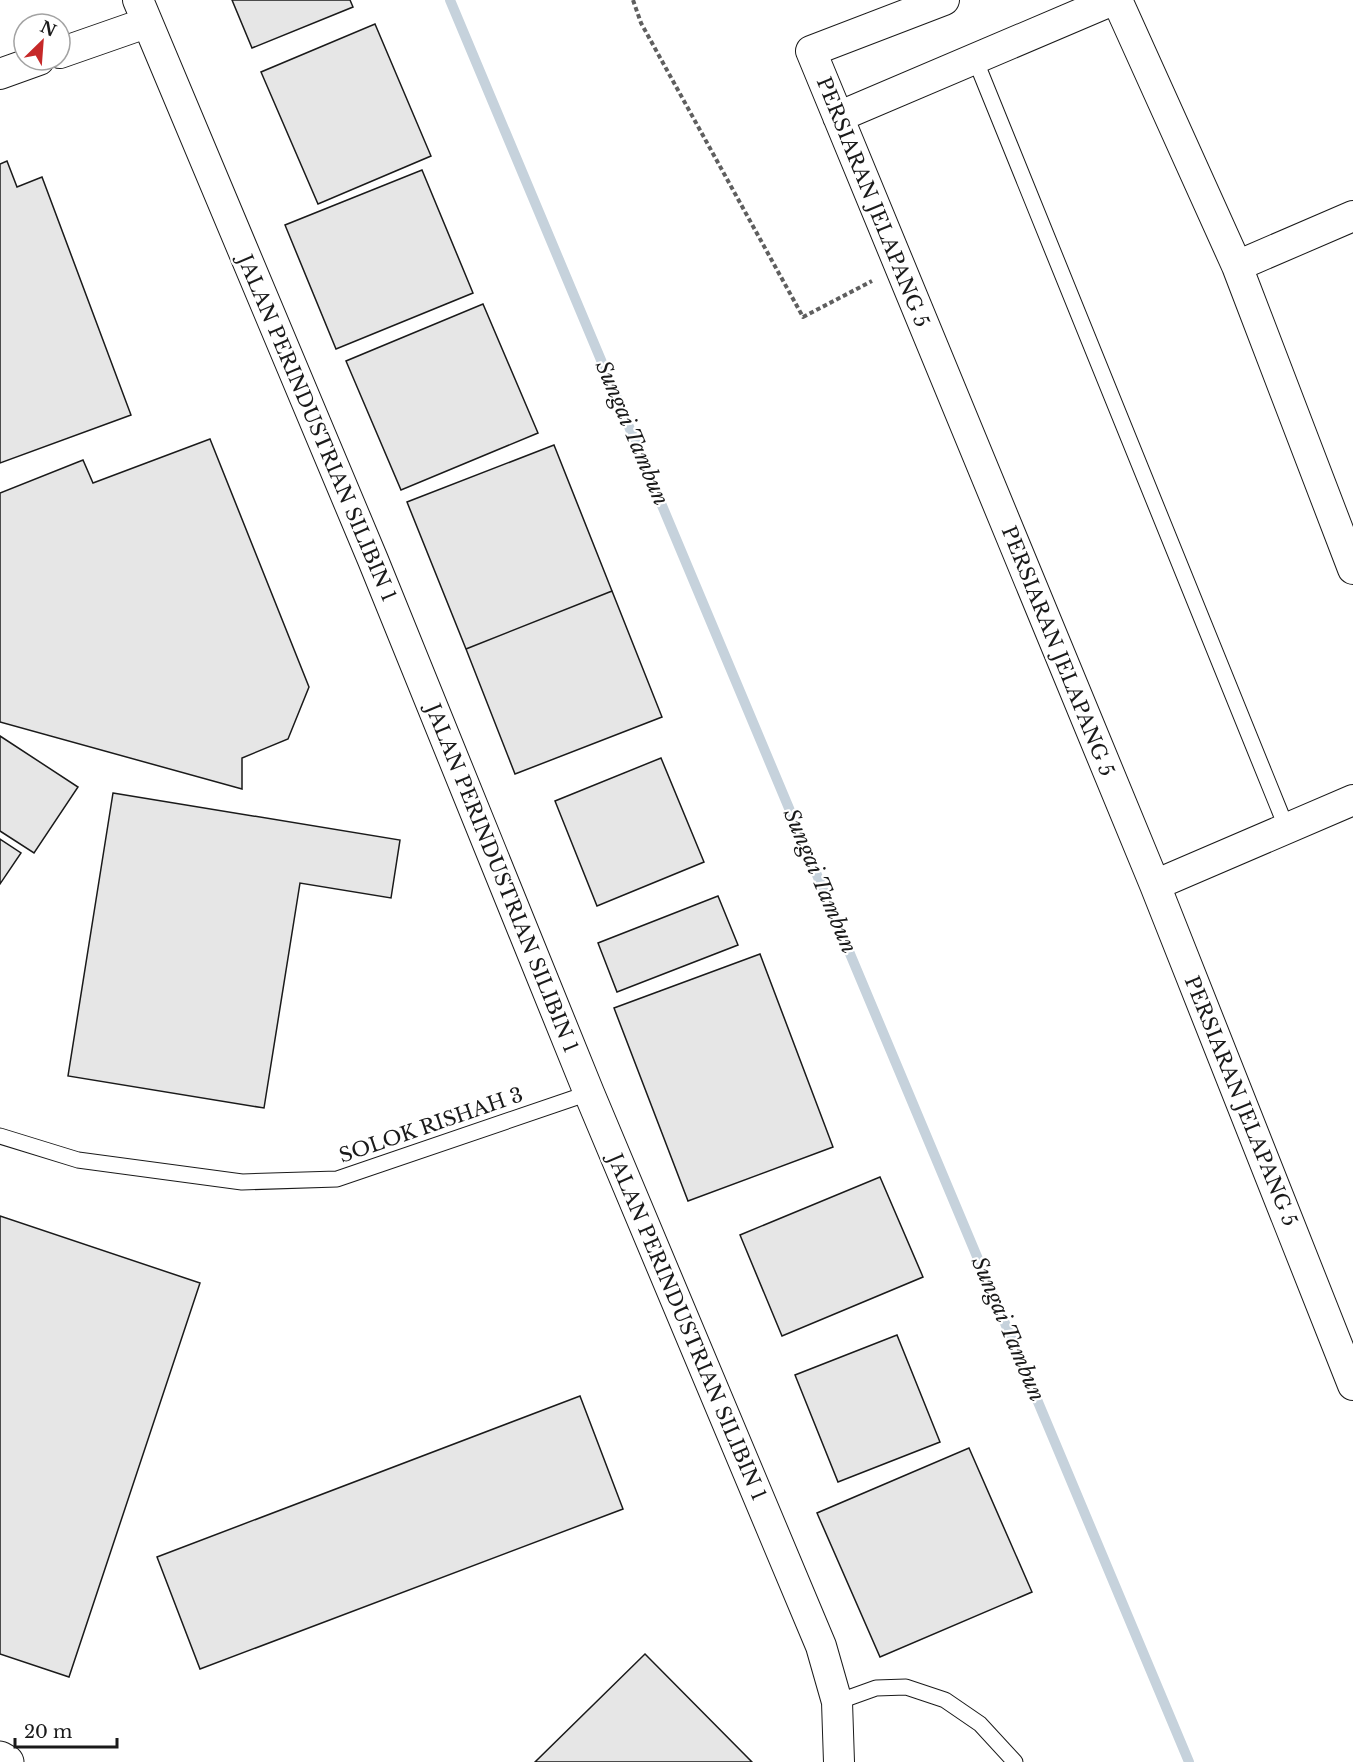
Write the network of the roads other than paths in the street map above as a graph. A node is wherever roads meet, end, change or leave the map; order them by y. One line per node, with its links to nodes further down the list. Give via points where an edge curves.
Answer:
1 (944, 0): 6 (street, PERSIARAN JELAPANG 5, via 811,51)
2 (1115, 0): 5 (street); 8 (street)
3 (142, 11): 4 (street); 13 (street, JALAN PERINDUSTRIAN SILIBIN 1, via 373,560)
4 (72, 47)
5 (975, 59): 6 (street); 11 (lane)
6 (838, 117): 12 (street, PERSIARAN JELAPANG 5)
7 (1353, 216): 8 (street)
8 (1237, 266): 9 (street)
9 (1353, 569)
10 (1353, 800): 11 (street)
11 (1287, 829): 12 (street)
12 (1155, 885): 15 (street, PERSIARAN JELAPANG 5)
13 (589, 1093): 14 (lane, SOLOK RISHAH 3, via 338,1179 242,1182 78,1160); 16 (street, JALAN PERINDUSTRIAN SILIBIN 1, via 821,1646)
14 (0, 1136)
15 (1353, 1385)
16 (837, 1702): 19 (street, JALAN PERINDUSTRIAN SILIBIN 1); 20 (lane, via 876,1688 916,1690 945,1700 980,1724)
17 (0, 1758): 18 (main road)
18 (7, 1762)
19 (839, 1762)
20 (1015, 1762)

